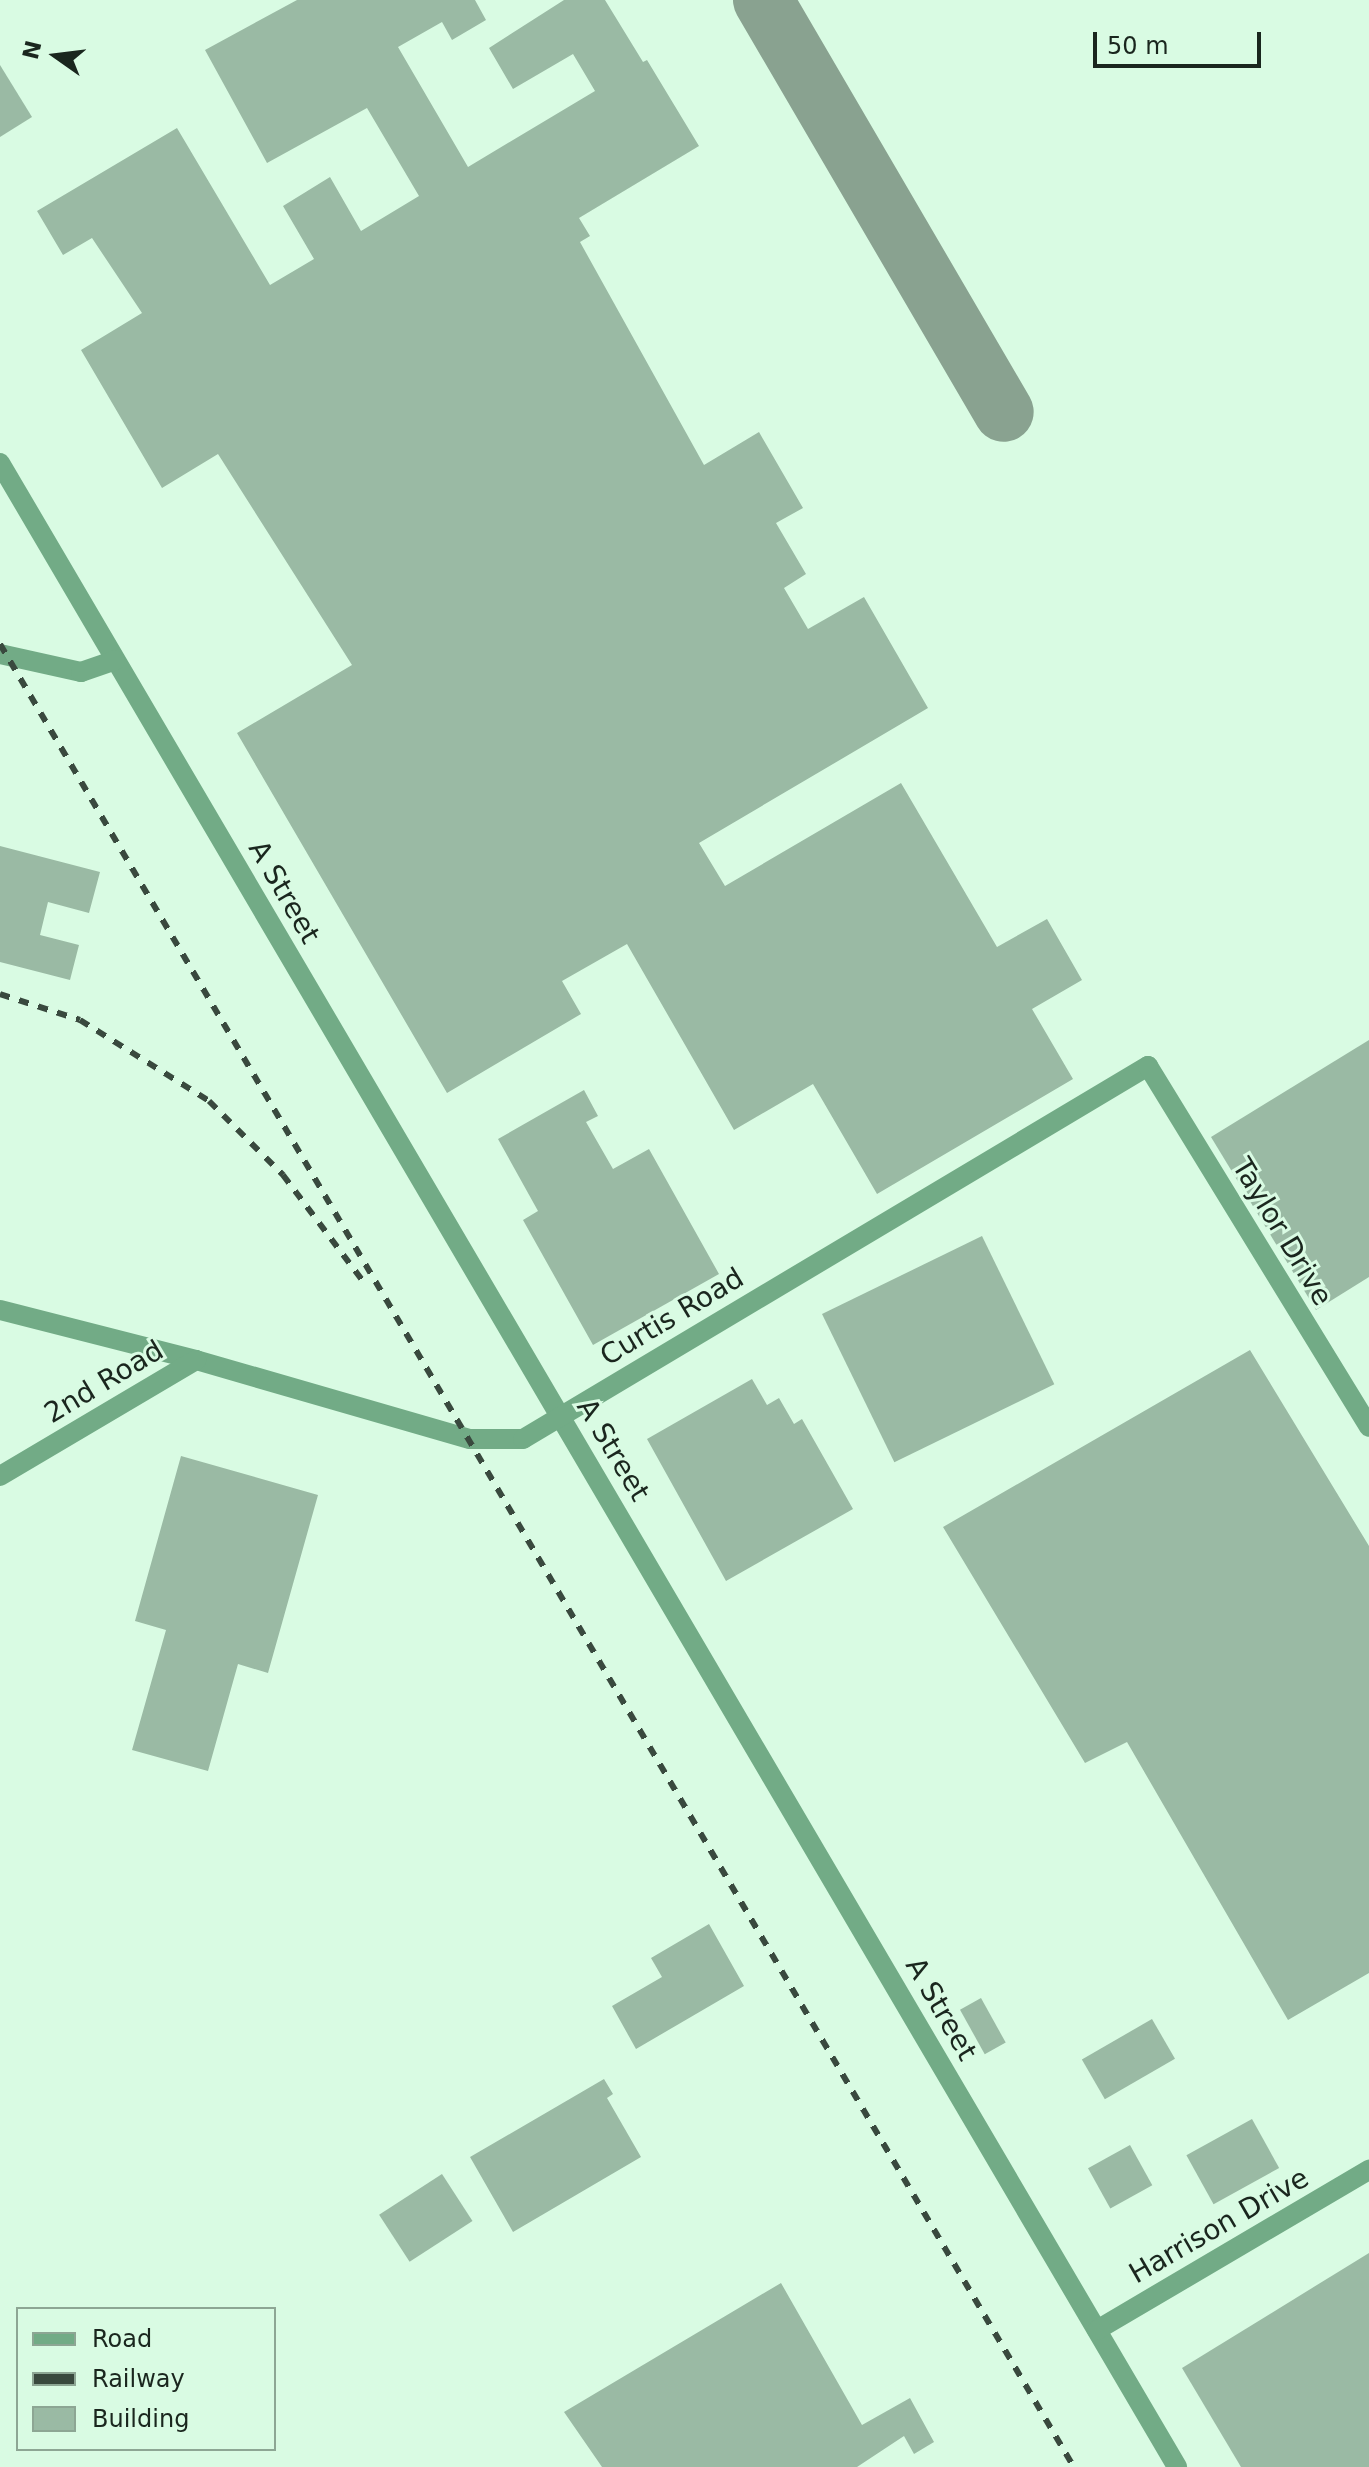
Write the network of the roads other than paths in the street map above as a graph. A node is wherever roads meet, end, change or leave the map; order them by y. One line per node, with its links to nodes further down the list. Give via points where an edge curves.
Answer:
1 (0, 463): 3 (street, A Street)
2 (0, 654): 3 (street, via 81,672)
3 (115, 660): 7 (street, A Street)
4 (1148, 1066): 7 (street, Curtis Road); 8 (street, Taylor Drive)
5 (0, 1310): 6 (street, Curtis Road)
6 (196, 1360): 7 (street, Curtis Road, via 470,1439 523,1439); 9 (street, 2nd Road)
7 (560, 1416): 11 (street, A Street)
8 (1369, 1427)
9 (0, 1476)
10 (1369, 2170): 11 (street, Harrison Drive)
11 (1097, 2330): 12 (street, A Street)
12 (1177, 2467)

